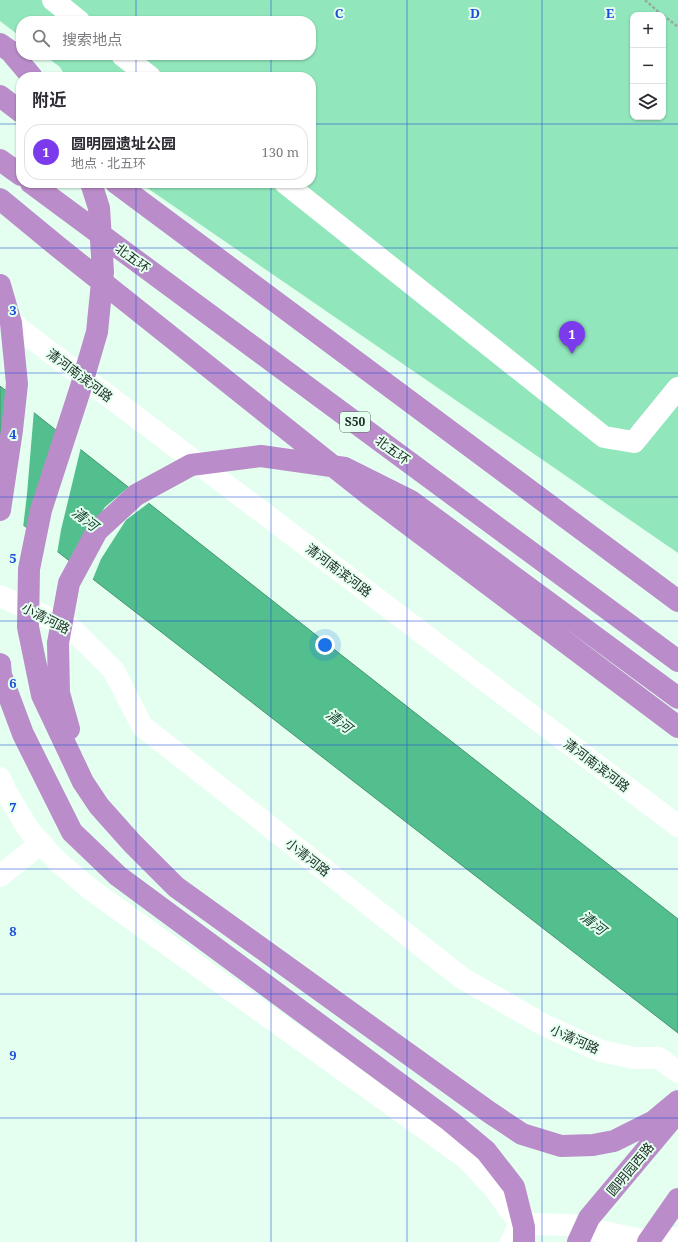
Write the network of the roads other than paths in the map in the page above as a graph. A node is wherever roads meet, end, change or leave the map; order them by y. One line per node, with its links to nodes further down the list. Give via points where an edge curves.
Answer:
1 (53, 0): 2 (street)
2 (73, 16)
3 (0, 44): 4 (highway)
4 (16, 58)
5 (18, 60): 7 (highway)
6 (128, 60): 8 (street)
7 (28, 72)
8 (144, 72)
9 (0, 96): 10 (highway)
10 (16, 108)
11 (0, 160): 12 (highway)
12 (16, 171)
13 (38, 188): 26 (highway, 北五环 / S50)
14 (93, 188): 31 (highway, via 99,208 103,272 97,332 41,510 29,569 28,627 42,695)
15 (123, 188): 21 (highway)
16 (291, 188): 20 (street, via 604,437 634,442)
17 (0, 199): 29 (highway, via 368,494)
18 (0, 285): 22 (highway, via 11,323 17,384)
19 (0, 312): 32 (street, 清河南滨河路)
20 (678, 388)
21 (445, 428): 23 (highway); 25 (highway)
22 (0, 510)
23 (678, 585)
24 (0, 596): 35 (street, 小清河路, via 71,628 114,671 142,726 462,978 544,1025 601,1051 634,1058 659,1058)
25 (678, 601)
26 (678, 661)
27 (0, 664): 39 (highway, via 23,734 72,832 118,876 444,1116 486,1151 514,1187 524,1227)
28 (678, 698): 31 (highway, via 411,501 345,468 261,456 191,465 136,495 97,532 69,584 58,643 59,693)
29 (678, 727)
30 (0, 778): 33 (street, via 29,830)
31 (83, 782): 36 (highway, via 98,806 176,887 522,1134 561,1146 593,1145 614,1141 654,1122)
32 (678, 826)
33 (42, 843): 34 (street); 39 (street, via 56,860 90,889 466,1158 496,1188)
34 (0, 876)
35 (678, 1072)
36 (678, 1101)
37 (678, 1112): 41 (highway, 圆明园西路, via 589,1218)
38 (678, 1199): 42 (highway)
39 (518, 1236): 43 (street, via 572,1225)
40 (678, 1238): 44 (street)
41 (578, 1242)
42 (648, 1242)
43 (651, 1242)
44 (662, 1242)

